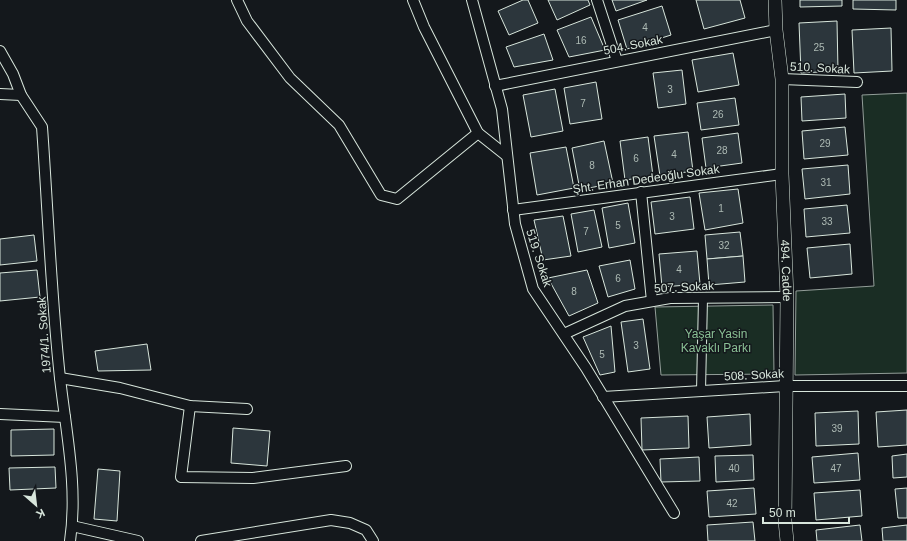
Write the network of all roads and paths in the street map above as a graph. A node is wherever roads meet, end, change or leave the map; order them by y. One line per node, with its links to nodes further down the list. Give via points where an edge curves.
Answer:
1 (237, 0): 14 (street, via 247,21 290,78 339,125 381,195 397,199)
2 (413, 0): 14 (street)
3 (472, 0): 11 (street, 519. Sokak)
4 (597, 0): 8 (street)
5 (775, 0): 6 (street, 494. Cadde)
6 (776, 30): 8 (street, 504. Sokak); 9 (street, 494. Cadde)
7 (0, 51): 13 (street)
8 (617, 61): 11 (street, 504. Sokak)
9 (782, 79): 10 (street, 510. Sokak); 16 (street, 494. Cadde)
10 (857, 82)
11 (495, 86): 15 (street, 519. Sokak, via 502,108)
12 (0, 94): 13 (street)
13 (21, 95): 23 (street, 1974/1. Sokak, via 42,127)
14 (478, 133): 15 (street)
15 (507, 156): 18 (street, 519. Sokak)
16 (782, 174): 17 (street, Şht. Erhan Dedeoğlu Sokak); 19 (street, 494. Cadde)
17 (641, 192): 18 (street, Şht. Erhan Dedeoğlu Sokak); 21 (street)
18 (513, 210): 22 (street, 519. Sokak, via 533,289)
19 (787, 297): 20 (street, 507. Sokak); 24 (street, 494. Cadde)
20 (703, 298): 21 (street, 507. Sokak); 26 (street)
21 (652, 301): 22 (street, 507. Sokak, via 625,306)
22 (564, 334): 27 (street, 519. Sokak)
23 (60, 378): 28 (street, via 120,388); 31 (street, 1974/1. Sokak)
24 (785, 386): 25 (street, 508. Sokak); 26 (street, 508. Sokak); 39 (street, 494. Cadde)
25 (907, 386)
26 (700, 391): 27 (street, 508. Sokak)
27 (603, 397): 33 (street, 519. Sokak)
28 (190, 406): 29 (street); 32 (street, via 181,477 253,478)
29 (247, 409)
30 (0, 414): 31 (street)
31 (65, 417): 34 (street, 1974/1. Sokak, via 71,463)
32 (346, 466)
33 (674, 513)
34 (72, 526): 35 (street, 1974/1. Sokak); 36 (street)
35 (70, 541)
36 (138, 541)
37 (201, 541): 38 (street, via 331,520 350,522 366,530)
38 (372, 541)
39 (787, 541)

